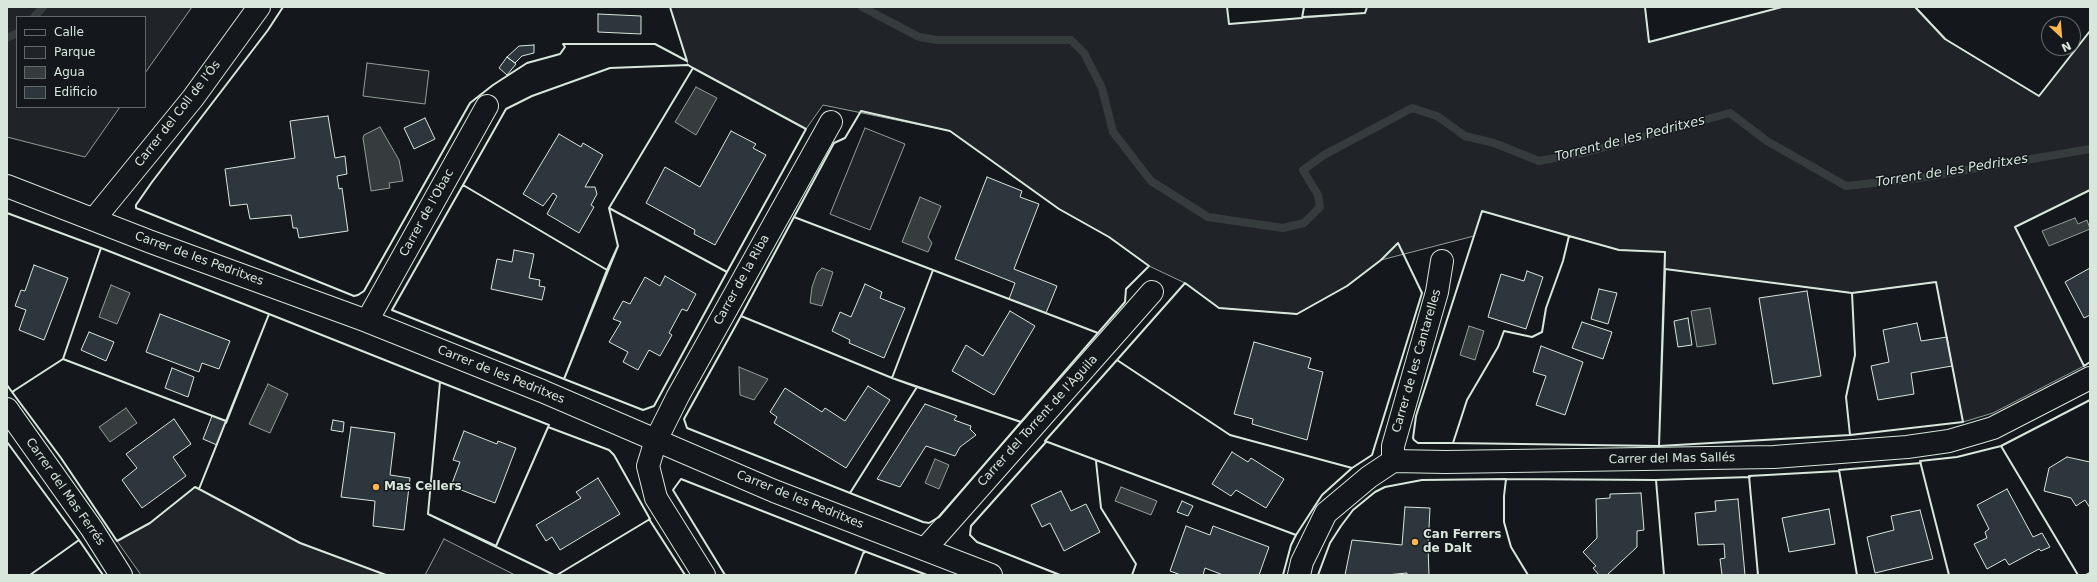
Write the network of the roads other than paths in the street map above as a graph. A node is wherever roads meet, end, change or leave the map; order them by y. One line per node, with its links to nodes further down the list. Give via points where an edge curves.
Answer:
1 (259, 7): 5 (street, Carrer del Coll de l'Ós, via 192,98)
2 (487, 106): 8 (street, Carrer de l'Obac)
3 (831, 122): 11 (street, Carrer de la Riba)
4 (7, 186): 5 (street, Carrer de les Pedritxes)
5 (95, 218): 8 (street, Carrer de les Pedritxes, via 151,242)
6 (1442, 261): 12 (street, Carrer de les Cantarelles, via 1437,292 1393,446)
7 (1152, 292): 13 (street, Carrer del Torrent de l'Àguila)
8 (367, 320): 11 (street, Carrer de les Pedritxes)
9 (2090, 378): 12 (street, Carrer del Mas Sallés, via 1993,428 1949,441 1907,447 1774,457)
10 (7, 409): 14 (street, Carrer del Mas Ferrés, via 92,529)
11 (656, 440): 13 (street, Carrer de les Pedritxes, via 774,491); 15 (street, Carrer de la Riba, via 648,466 656,498)
12 (1393, 461): 17 (street, via 1369,477 1326,513 1302,562)
13 (924, 549): 16 (street, Carrer de les Pedritxes)
14 (121, 575)
15 (704, 575)
16 (991, 575)
17 (1299, 575)

